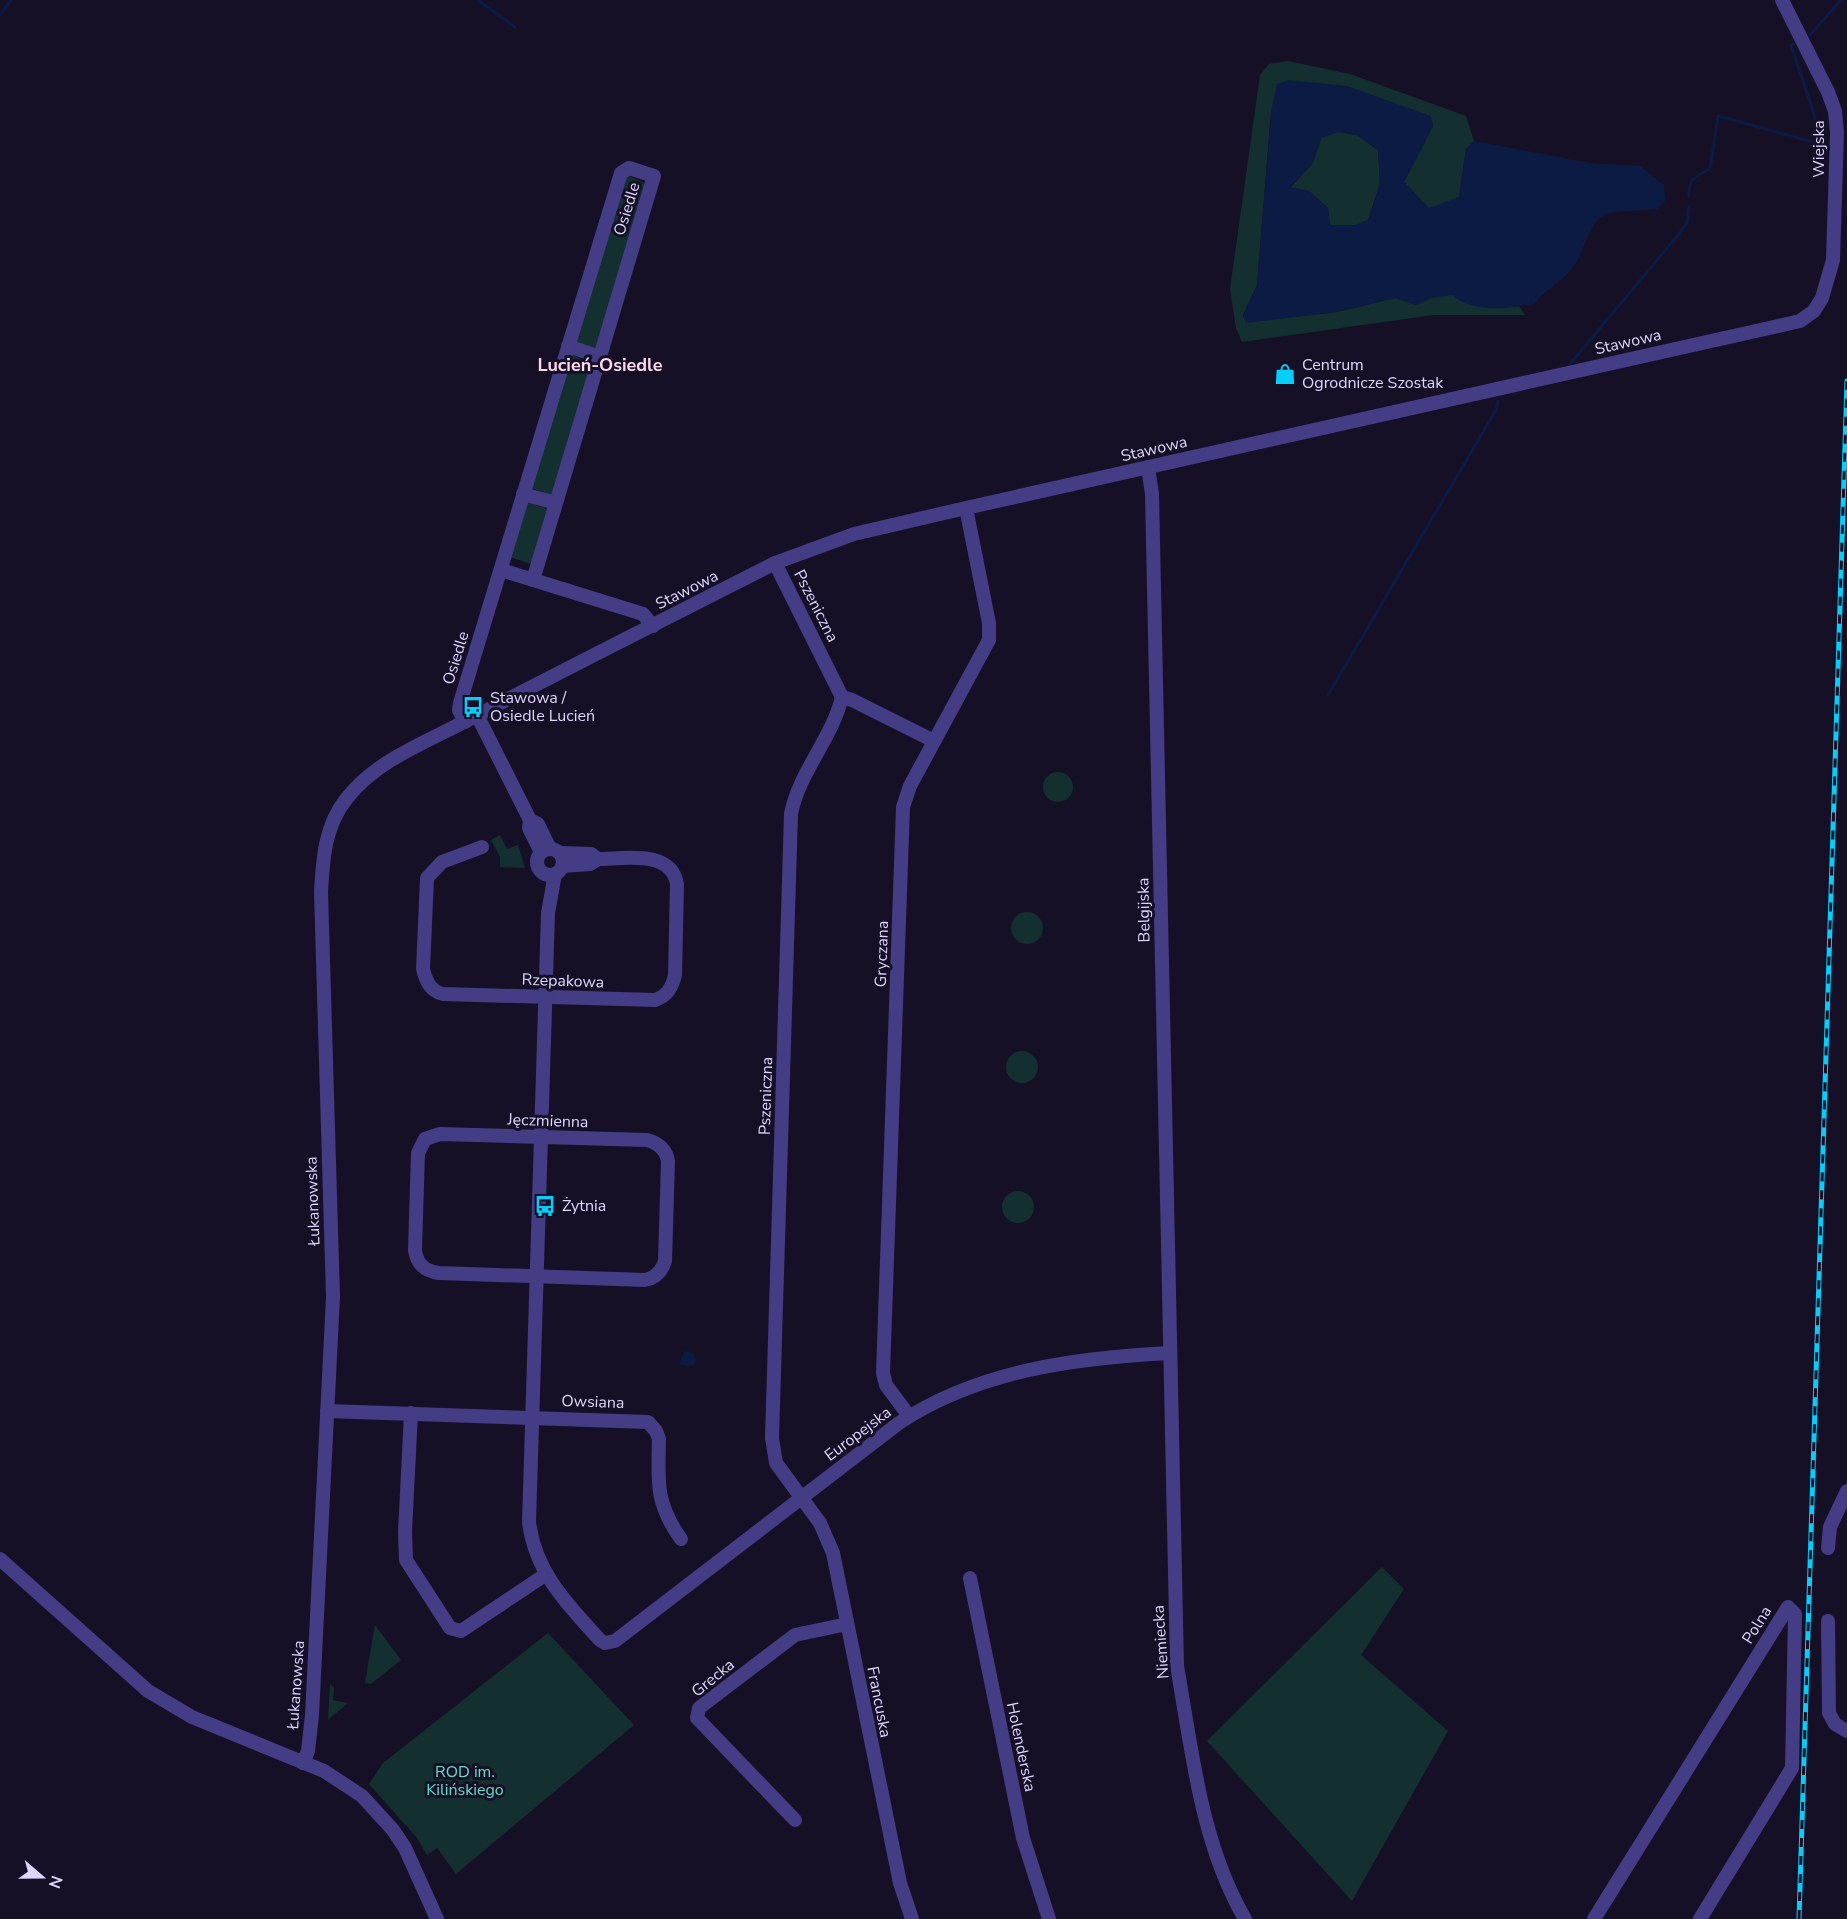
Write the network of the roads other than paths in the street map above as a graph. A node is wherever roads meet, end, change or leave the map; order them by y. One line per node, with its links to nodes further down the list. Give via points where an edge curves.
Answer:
1 (1782, 0): 2 (street, Wiejska, via 1835,111)
2 (1840, 261): 5 (street, Stawowa, via 1818,306 1800,321)
3 (568, 346): 4 (street); 4 (street, Osiedle, via 621,173 629,168 654,176); 6 (street, Osiedle)
4 (600, 357): 7 (street, Osiedle)
5 (1148, 467): 8 (street, Stawowa); 21 (street, Belgijska, via 1152,506)
6 (523, 494): 7 (street); 10 (street, Osiedle)
7 (556, 504): 11 (street, Osiedle)
8 (966, 508): 9 (street, Stawowa, via 854,534); 15 (street, Gryczana, via 990,635)
9 (775, 563): 12 (street, Stawowa); 13 (street, Pszeniczna)
10 (501, 570): 11 (street); 14 (street, Osiedle, via 460,703 459,710)
11 (532, 580): 12 (street, via 643,614)
12 (653, 626): 14 (street, Stawowa)
13 (842, 697): 15 (street); 27 (street, Pszeniczna, via 836,718 796,795 791,814 772,1438 776,1463)
14 (471, 718): 17 (street, via 530,820 538,824); 22 (street, Łukanowska, via 367,778 342,805 326,838 321,892 333,1297)
15 (934, 741): 24 (street, Gryczana, via 905,797 902,843 883,1373 886,1385)
16 (482, 847): 18 (street, Rzepakowa, via 442,862 427,878 425,977 433,990 443,994)
17 (552, 861): 18 (street, via 544,905 548,913); 18 (street, Rzepakowa, via 662,861 673,871 677,884 674,982 666,994 655,1000)
18 (544, 997): 19 (street)
19 (540, 1137): 20 (street); 20 (street, Jęczmienna, via 440,1134 425,1139 418,1153 415,1250 421,1266 434,1273); 20 (street, Jęczmienna, via 647,1140 662,1147 668,1161 665,1261 655,1276 645,1280)
20 (536, 1276): 25 (street)
21 (1170, 1353): 24 (street, Europejska, via 1102,1356 1055,1364 991,1380); 41 (street, Niemiecka, via 1177,1666 1209,1832 1222,1873)
22 (327, 1411): 23 (street, Owsiana); 36 (street, Łukanowska, via 312,1715)
23 (411, 1413): 25 (street, Owsiana); 31 (street, via 406,1560 447,1624 453,1631 461,1631)
24 (909, 1416): 27 (street, Europejska)
25 (531, 1417): 28 (street, Owsiana, via 637,1420 652,1426 659,1439 660,1499 665,1516); 31 (street, via 529,1522)
26 (1847, 1491): 29 (street, via 1830,1527)
27 (802, 1497): 31 (street, Europejska, via 611,1643 600,1640); 34 (street, Francuska, via 830,1542)
28 (681, 1539)
29 (1828, 1548)
30 (0, 1559): 36 (street, via 148,1691 192,1717)
31 (545, 1575)
32 (970, 1578): 40 (street, Holenderska, via 1023,1838)
33 (1828, 1621): 35 (street, via 1829,1713 1835,1724)
34 (847, 1624): 37 (street, Grecka, via 795,1635 699,1708 697,1719); 39 (street, Francuska, via 898,1872)
35 (1847, 1731)
36 (303, 1763): 38 (street, via 354,1790 393,1830 419,1874)
37 (795, 1820)
38 (437, 1919)
39 (912, 1919)
40 (1050, 1919)
41 (1245, 1919)
42 (1594, 1919): 43 (street, Polna, via 1788,1608 1795,1614 1792,1768)
43 (1700, 1919)

